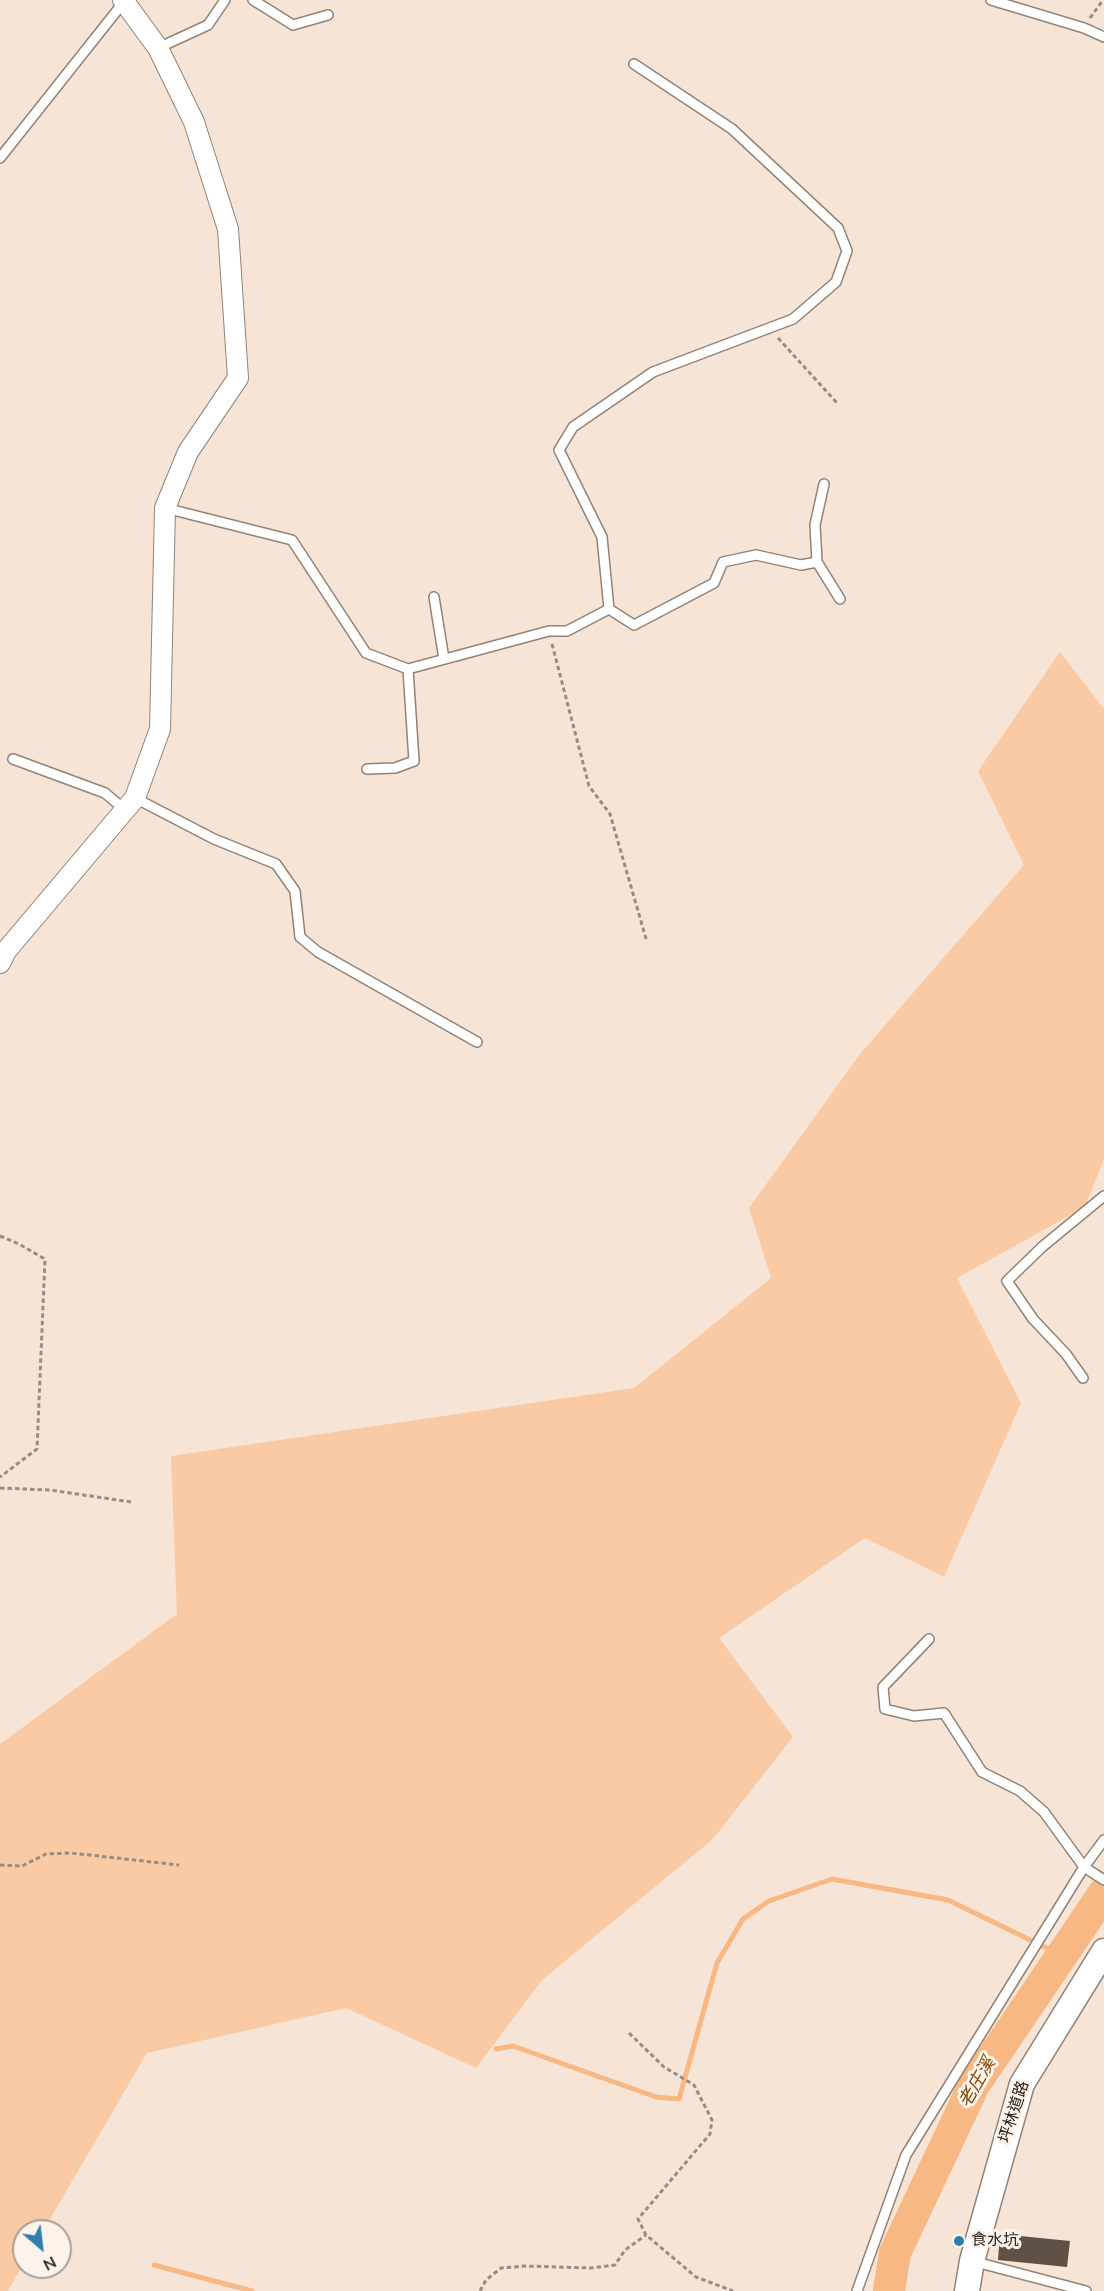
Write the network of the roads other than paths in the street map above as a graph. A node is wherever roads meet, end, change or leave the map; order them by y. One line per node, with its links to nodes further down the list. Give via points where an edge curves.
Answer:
1 (225, 0): 7 (lane, via 208,25)
2 (253, 0): 5 (lane, via 293,25)
3 (991, 0): 6 (lane)
4 (123, 1): 7 (street); 9 (lane)
5 (328, 15)
6 (1104, 37)
7 (158, 48): 11 (street, via 194,122 228,229 237,378 188,452)
8 (634, 64): 15 (lane, via 732,129 838,228 847,251 836,282 793,319 653,372 573,427 559,450 602,537)
9 (0, 158)
10 (824, 484): 12 (lane, via 815,525)
11 (165, 508): 17 (lane, via 292,540 366,653); 20 (street, via 160,729)
12 (817, 562): 14 (lane); 15 (lane, via 801,565 756,555 723,562 714,583 634,625)
13 (434, 597): 16 (lane)
14 (840, 598)
15 (609, 609): 16 (lane, via 567,631 549,631)
16 (444, 659): 17 (lane)
17 (408, 669): 19 (lane, via 414,761 395,768)
18 (13, 759): 20 (lane)
19 (368, 769)
20 (130, 804): 21 (street); 22 (lane, via 276,864 295,891 300,938)
21 (0, 963)
22 (477, 1042)
23 (1104, 1196): 24 (lane, via 1006,1281)
24 (1083, 1378)
25 (928, 1639): 27 (lane, via 883,1687 885,1709 914,1716 944,1713 982,1772 1020,1791 1044,1812)
26 (1104, 1840): 27 (lane)
27 (1084, 1867): 28 (lane); 31 (lane, via 906,2155)
28 (1104, 1880)
29 (1104, 1951): 30 (street, 坪林道路, via 1022,2084)
30 (972, 2261): 32 (street, 坪林道路); 33 (lane)
31 (857, 2291)
32 (967, 2291)
33 (1086, 2291)

